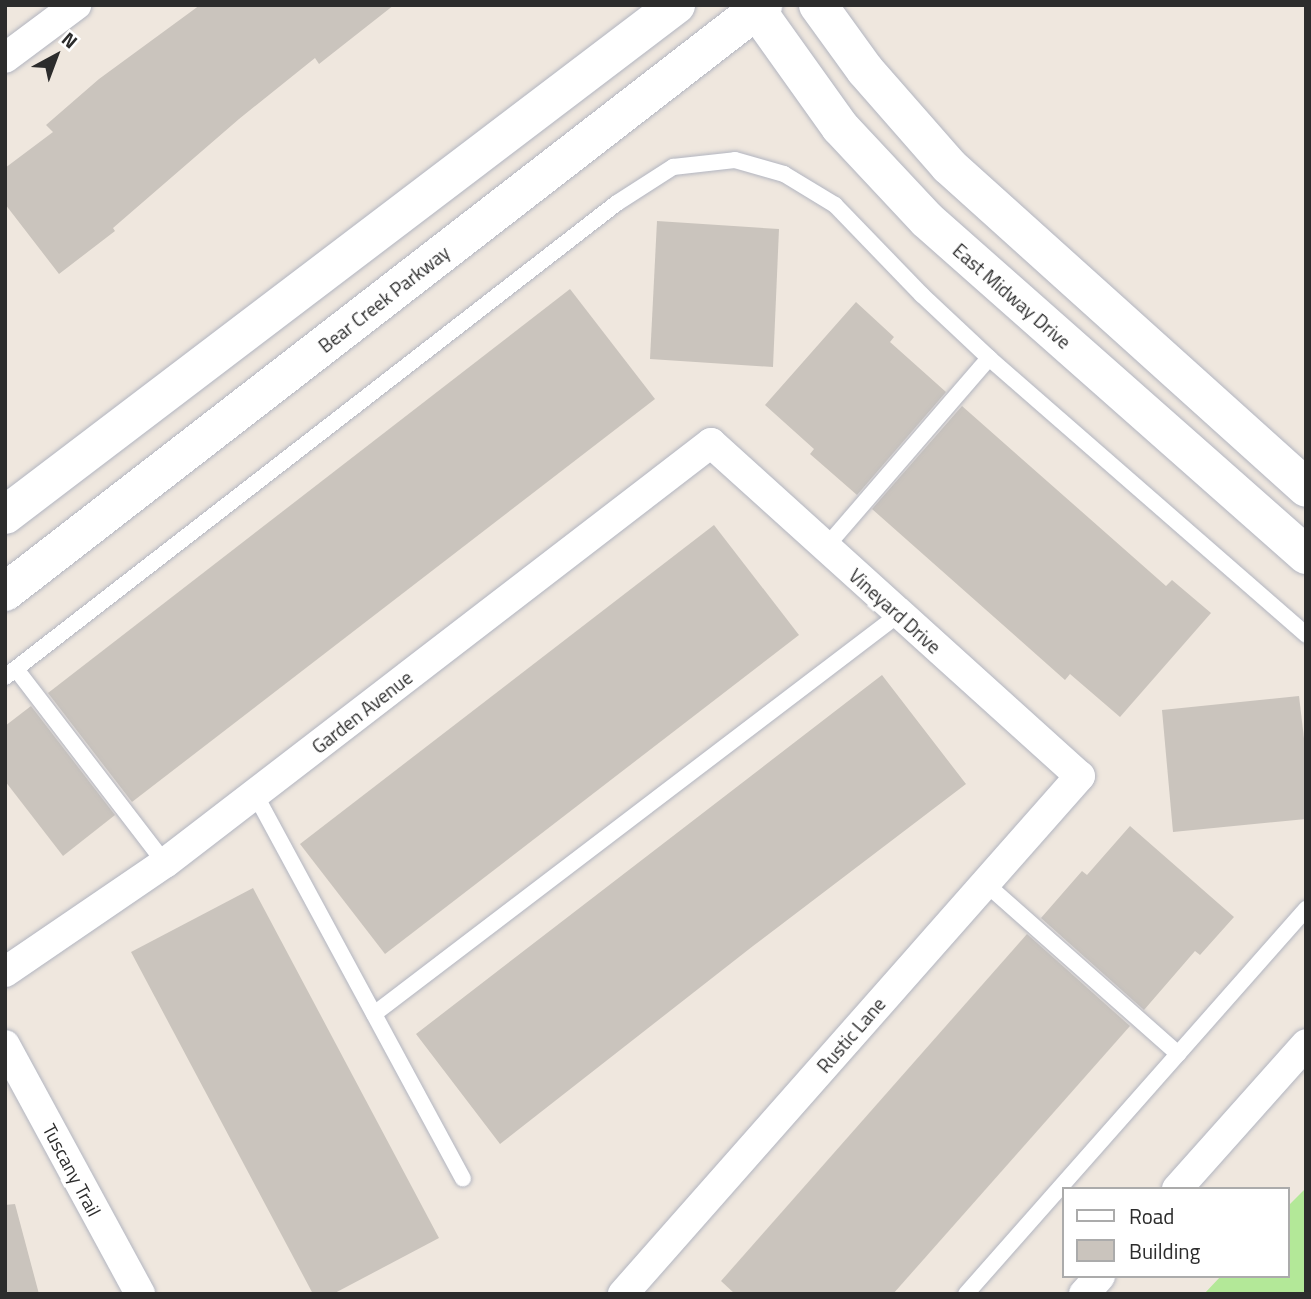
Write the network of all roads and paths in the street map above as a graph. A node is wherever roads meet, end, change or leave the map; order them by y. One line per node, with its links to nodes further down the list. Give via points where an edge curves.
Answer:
1 (76, 5): 5 (street)
2 (676, 5): 9 (street)
3 (818, 5): 8 (street, via 865,70 949,166)
4 (757, 7): 11 (street, East Midway Drive, via 841,127 927,220); 12 (street, Bear Creek Parkway)
5 (5, 58)
6 (989, 358): 10 (lane); 14 (lane); 15 (lane, via 835,205 784,174 735,160 674,167 617,203)
7 (711, 443): 10 (street, Vineyard Drive); 17 (street, Garden Avenue)
8 (1306, 488)
9 (5, 515)
10 (825, 548): 13 (street, Vineyard Drive)
11 (1306, 555)
12 (5, 593)
13 (898, 615): 16 (street, Vineyard Drive); 22 (lane)
14 (1306, 635)
15 (11, 673): 18 (lane)
16 (1080, 776): 19 (street, Rustic Lane)
17 (255, 794): 18 (street, Garden Avenue); 22 (lane)
18 (165, 863): 21 (street, Garden Avenue)
19 (985, 883): 25 (lane); 30 (street, Rustic Lane)
20 (1306, 909): 25 (lane)
21 (5, 972)
22 (374, 1014): 26 (lane)
23 (1306, 1044): 27 (street)
24 (5, 1045): 29 (street, Tuscany Trail)
25 (1178, 1054): 31 (lane)
26 (463, 1178)
27 (1179, 1187)
28 (1098, 1278): 32 (street)
29 (139, 1294)
30 (623, 1294)
31 (966, 1294)
32 (1084, 1294)

